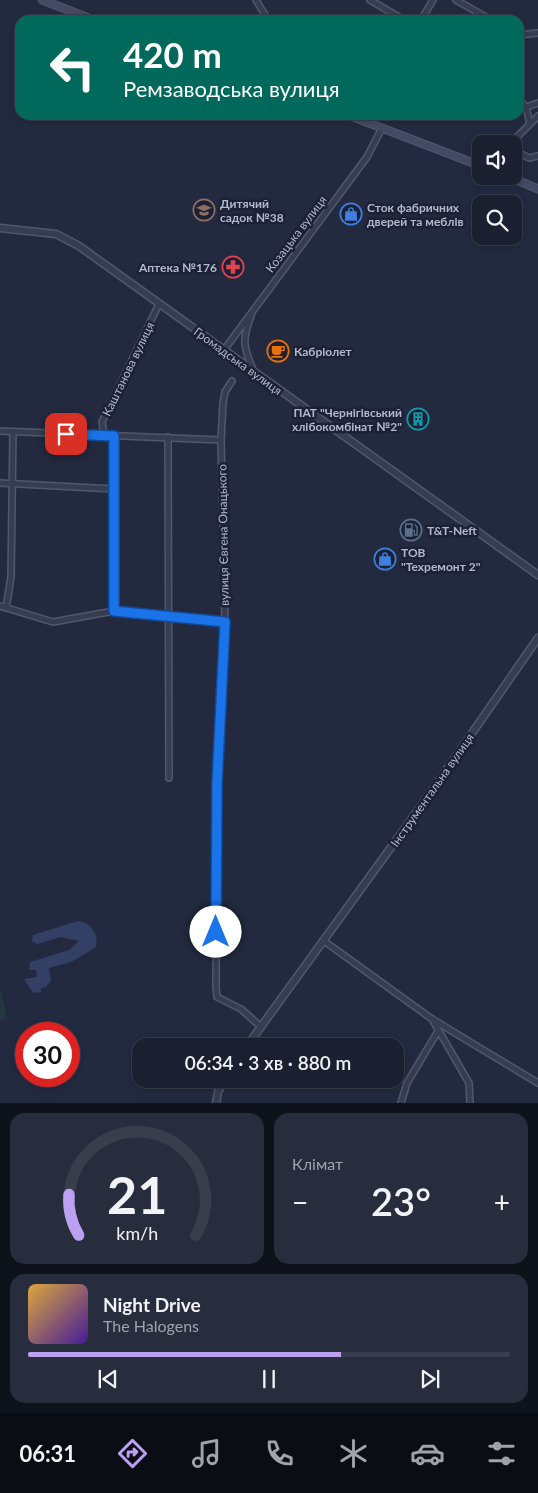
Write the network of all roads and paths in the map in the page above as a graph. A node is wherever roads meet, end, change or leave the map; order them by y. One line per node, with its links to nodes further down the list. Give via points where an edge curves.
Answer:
1 (42, 0): 6 (main road)
2 (256, 0): 7 (street)
3 (370, 0): 8 (street)
4 (433, 0): 9 (street)
5 (456, 0): 10 (street)
6 (81, 15)
7 (265, 15)
8 (396, 15)
9 (424, 15)
10 (482, 15)
11 (538, 33): 12 (street)
12 (524, 34)
13 (538, 103): 15 (street)
14 (524, 105): 15 (street)
15 (526, 107): 18 (street)
16 (538, 116): 18 (street)
17 (361, 120): 19 (main road)
18 (530, 124): 20 (street)
19 (382, 128): 23 (main road); 28 (street, Козацька вулиця, via 367,157)
20 (519, 135)
21 (522, 155): 22 (street, via 528,158)
22 (538, 156)
23 (472, 163)
24 (522, 182): 25 (main road)
25 (538, 189)
26 (0, 228): 27 (street, Громадська вулиця, via 64,237)
27 (159, 304): 29 (street, Громадська вулиця); 34 (street, Каштанова вулиця, via 102,422)
28 (254, 309): 29 (street, Козацька вулиця); 30 (street, via 244,338 246,354)
29 (224, 350): 30 (street, Громадська вулиця)
30 (255, 374): 41 (street, Громадська вулиця)
31 (232, 381): 37 (street, вулиця Євгена Онацького, via 223,402)
32 (0, 431): 33 (street)
33 (13, 432): 34 (street); 39 (street)
34 (104, 435): 35 (street)
35 (114, 436): 36 (street); 40 (street, Каштанова вулиця)
36 (168, 437): 37 (street); 44 (street)
37 (221, 440): 45 (street, вулиця Євгена Онацького)
38 (0, 483): 39 (street)
39 (12, 483): 40 (street); 42 (street, via 11,577)
40 (114, 489): 43 (street, Каштанова вулиця)
41 (538, 575)
42 (3, 607): 43 (street, via 54,622)
43 (114, 611): 44 (street)
44 (168, 615): 45 (street); 47 (street)
45 (225, 622): 50 (street, вулиця Євгена Онацького, via 217,784 217,997 241,1009)
46 (538, 638): 48 (street, Інструментальна вулиця)
47 (169, 778)
48 (324, 941): 49 (street); 50 (street, Інструментальна вулиця)
49 (432, 1019): 51 (street); 53 (street)
50 (261, 1027): 52 (street, Інструментальна вулиця)
51 (438, 1032): 56 (street, via 407,1083); 57 (street, via 469,1083)
52 (253, 1038)
53 (538, 1083)
54 (220, 1088): 55 (street)
55 (216, 1103)
56 (401, 1103)
57 (470, 1103)

